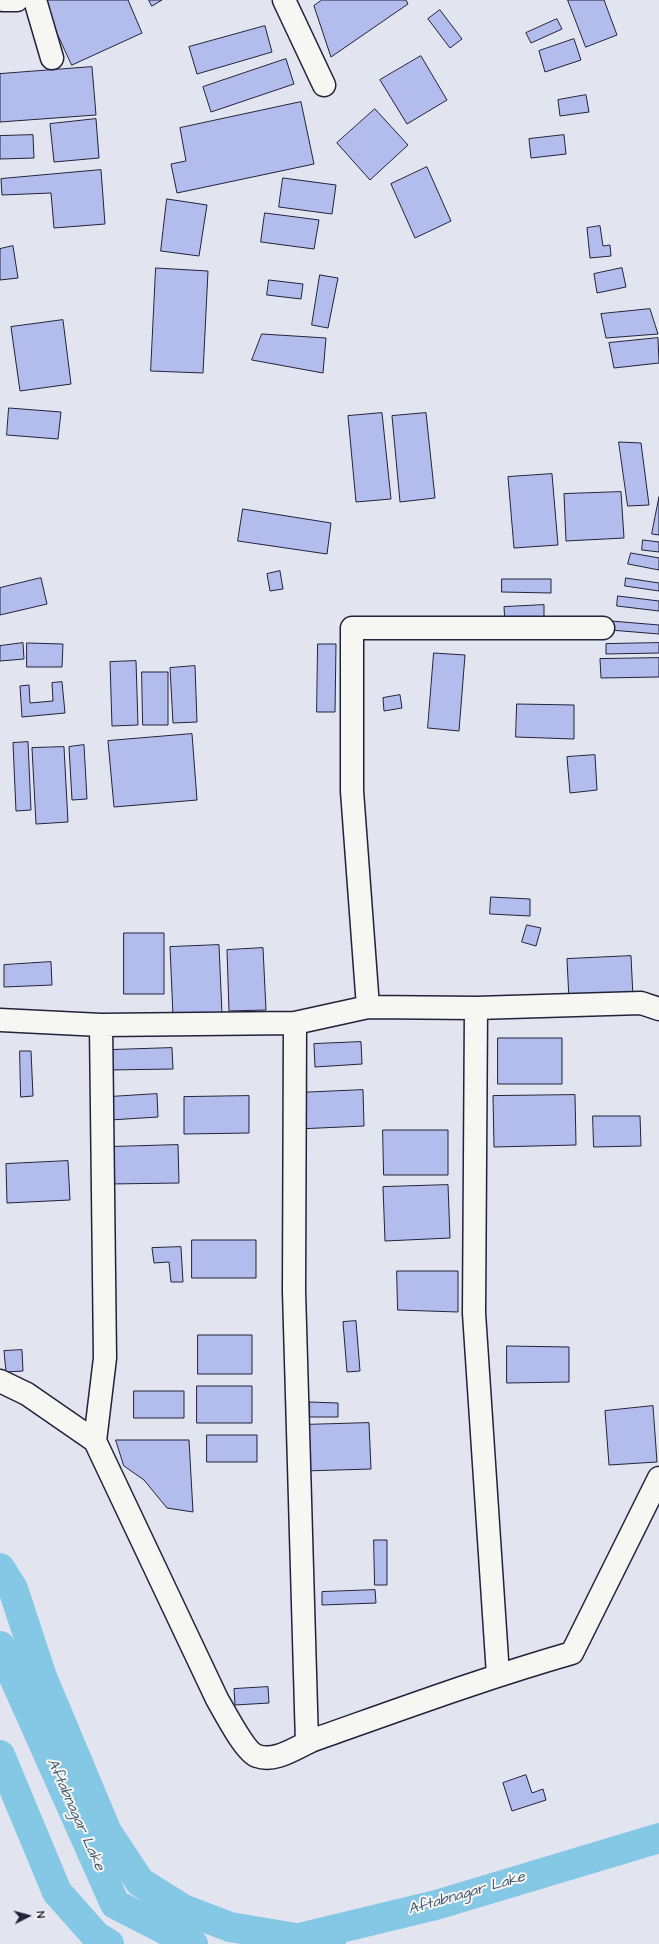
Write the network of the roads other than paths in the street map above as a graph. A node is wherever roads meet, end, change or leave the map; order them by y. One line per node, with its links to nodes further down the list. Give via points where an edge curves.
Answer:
1 (3, 0): 2 (street)
2 (17, 0)
3 (35, 0): 5 (street)
4 (284, 0): 6 (street)
5 (52, 58)
6 (324, 84)
7 (603, 628): 8 (street, via 352,628 352,791)
8 (368, 1007): 9 (street); 12 (street)
9 (476, 1008): 10 (street, via 641,1003); 17 (street, via 474,1313)
10 (659, 1009)
11 (0, 1020): 13 (street)
12 (295, 1023): 13 (street); 18 (street, via 294,1291)
13 (101, 1025): 15 (street, via 105,1358)
14 (0, 1381): 15 (street, via 27,1394)
15 (95, 1440): 18 (street, via 217,1699 239,1737 255,1755 272,1758)
16 (659, 1478): 17 (street, via 572,1654)
17 (498, 1675): 18 (street)
18 (307, 1743)

